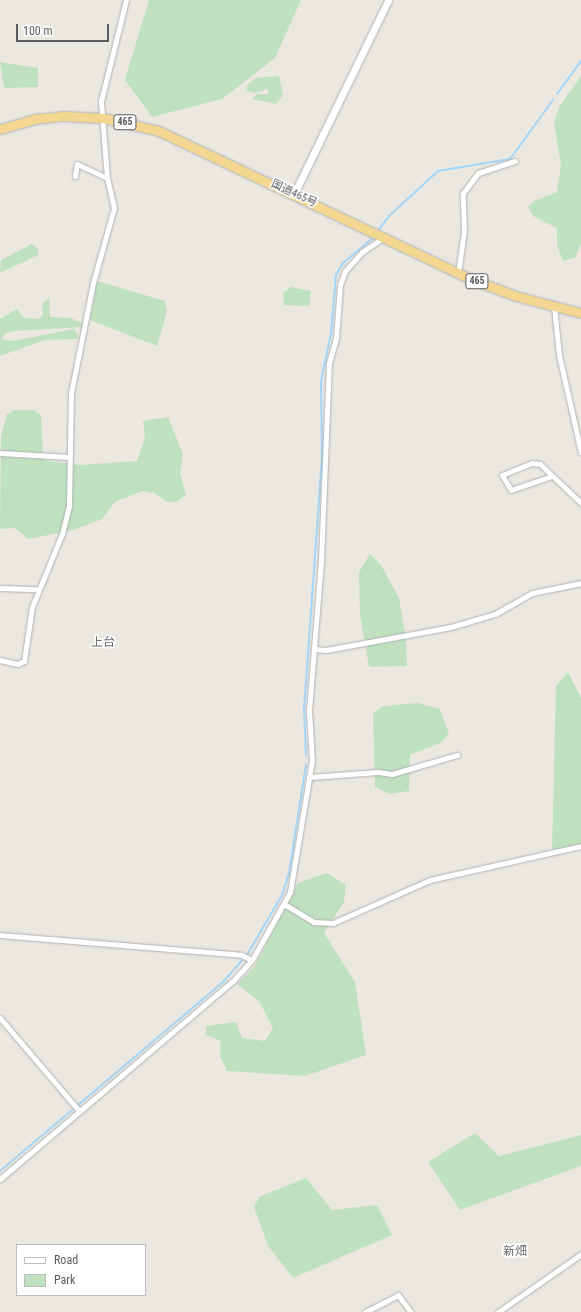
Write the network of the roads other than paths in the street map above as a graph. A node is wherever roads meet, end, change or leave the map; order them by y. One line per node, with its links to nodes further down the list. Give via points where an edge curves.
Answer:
1 (126, 0): 3 (street, via 122,25 106,75)
2 (388, 0): 8 (street)
3 (103, 118): 4 (highway, 国道465号 / 465, via 34,119); 7 (street); 8 (highway, 国道465号 / 465, via 159,131)
4 (0, 129)
5 (515, 161): 10 (street, via 478,173 463,193 464,231)
6 (75, 176): 7 (street, via 77,164)
7 (107, 178): 15 (street, via 114,208 74,373)
8 (294, 194): 9 (highway, 国道465号 / 465)
9 (379, 235): 10 (highway, 国道465号 / 465); 21 (street, via 345,271 340,285 336,338 329,363)
10 (458, 273): 11 (highway, 国道465号 / 465, via 516,296)
11 (554, 306): 12 (highway, 国道465号 / 465); 14 (street, via 559,355)
12 (581, 312)
13 (0, 453): 15 (street)
14 (581, 453)
15 (68, 457): 20 (street, via 69,505 62,534)
16 (552, 476): 16 (street, via 537,463 502,475 511,490); 17 (street)
17 (581, 503)
18 (581, 583): 21 (street, via 532,593 495,614 451,627 326,650)
19 (0, 588): 20 (street)
20 (38, 590): 22 (street, via 29,623 24,661 18,664)
21 (314, 649): 24 (street)
22 (0, 660)
23 (457, 755): 24 (street, via 392,774 378,772)
24 (310, 777): 26 (street, via 296,869)
25 (581, 846): 26 (street, via 430,880 333,923 314,922)
26 (284, 904): 28 (street)
27 (0, 935): 28 (street, via 243,956)
28 (250, 959): 30 (street, via 233,981)
29 (0, 1018): 30 (street)
30 (80, 1112): 31 (street)
31 (0, 1179)
32 (581, 1254): 35 (street)
33 (365, 1312): 34 (street, via 398,1295)
34 (411, 1312)
35 (498, 1312)

